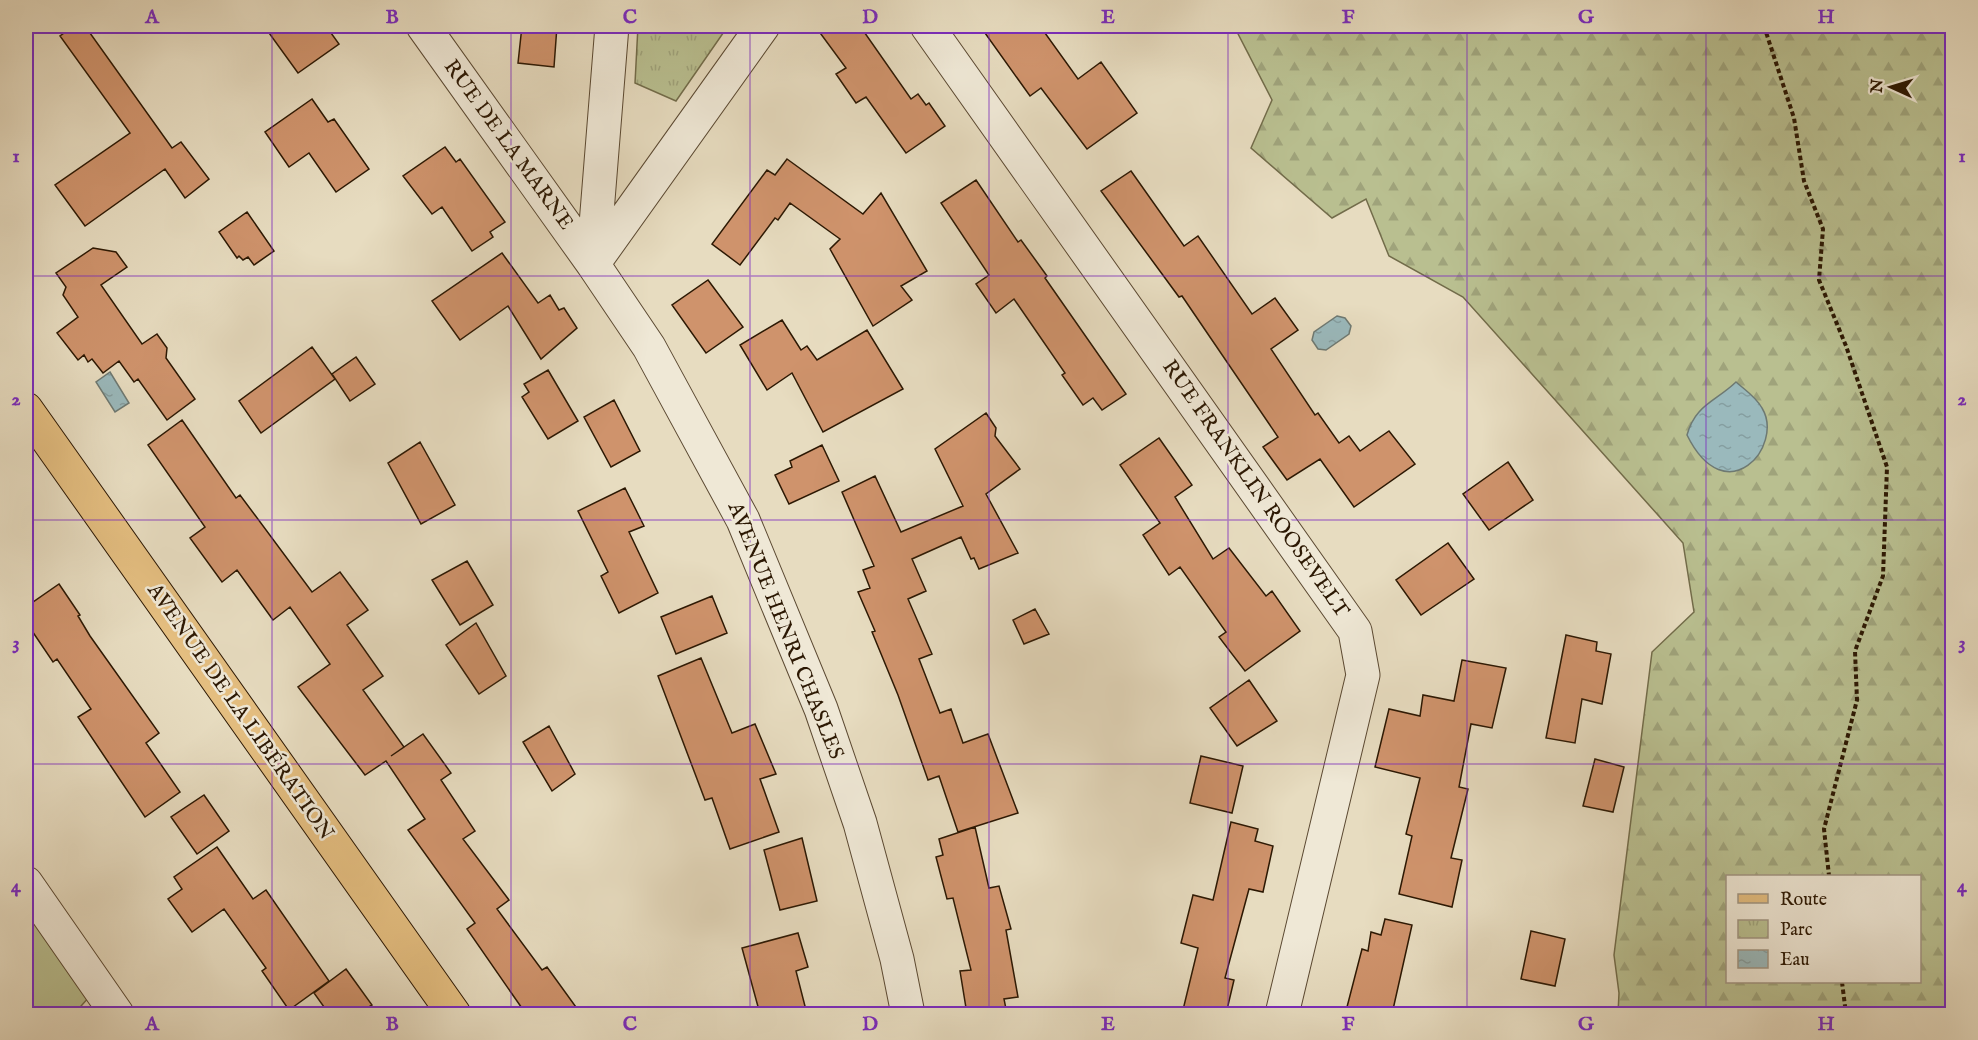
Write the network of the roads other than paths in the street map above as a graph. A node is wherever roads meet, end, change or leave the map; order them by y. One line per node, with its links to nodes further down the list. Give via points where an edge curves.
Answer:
1 (423, 26): 5 (street, RUE DE LA MARNE)
2 (612, 26): 5 (street)
3 (763, 26): 5 (street)
4 (927, 26): 11 (street, RUE FRANKLIN ROOSEVELT, via 1355,631 1363,675)
5 (593, 264): 10 (street, AVENUE HENRI CHASLES, via 649,347 743,520 821,709 860,822)
6 (26, 409): 9 (main road, AVENUE DE LA LIBÉRATION)
7 (26, 884): 8 (street)
8 (117, 1014)
9 (454, 1014)
10 (908, 1014)
11 (1282, 1014)

